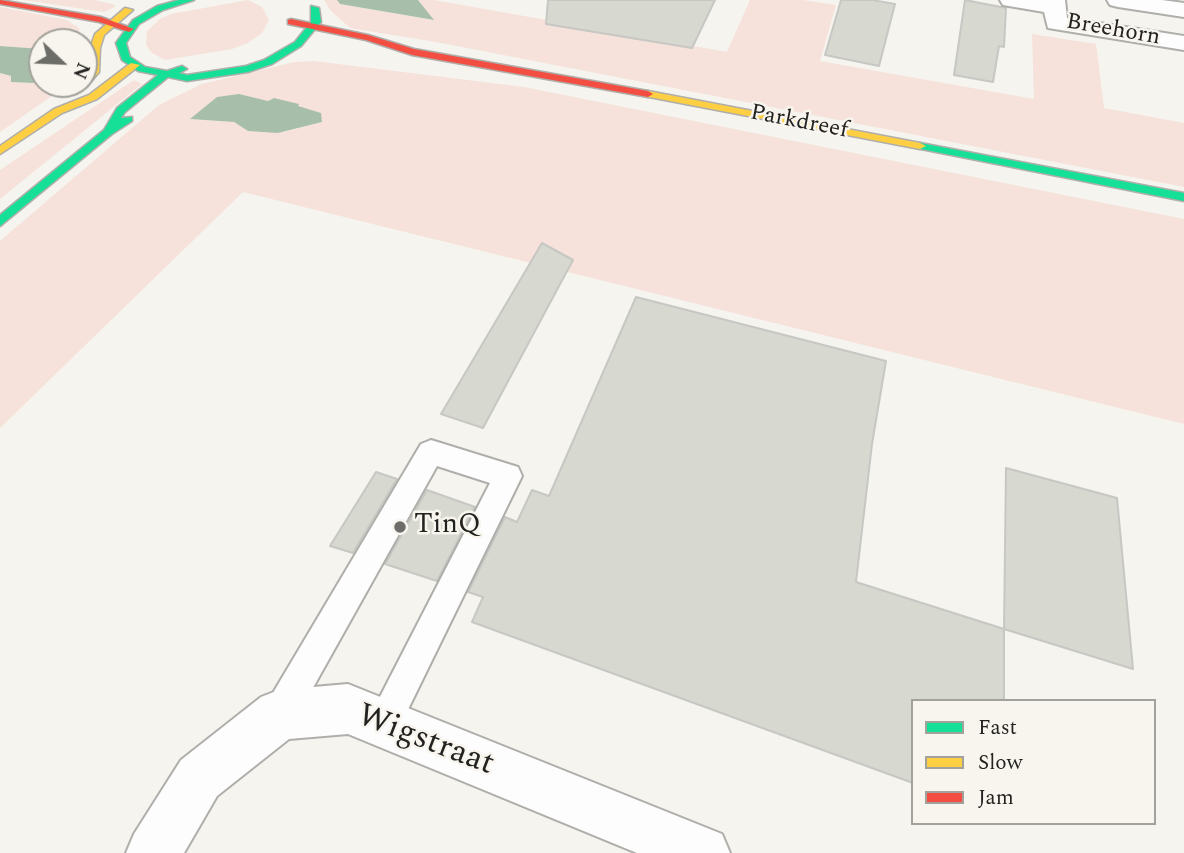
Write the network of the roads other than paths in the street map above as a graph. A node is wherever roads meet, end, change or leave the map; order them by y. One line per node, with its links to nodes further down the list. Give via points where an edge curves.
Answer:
1 (190, 0): 11 (main road, via 160,8)
2 (311, 0): 10 (main road)
3 (1012, 0): 7 (street, Breehorn)
4 (1118, 0): 8 (street, Breehorn)
5 (0, 1): 9 (main road)
6 (140, 1): 9 (main road)
7 (1054, 4): 13 (street, Breehorn, via 1056,23)
8 (1184, 10)
9 (111, 22): 11 (main road); 12 (main road)
10 (314, 27): 14 (main road); 16 (main road, Parkdreef); 19 (main road, Parkdreef, via 290,15 276,41 265,49)
11 (129, 29): 18 (main road, via 121,43 126,58)
12 (98, 40)
13 (1184, 43)
14 (288, 51): 15 (main road); 20 (main road, via 248,69)
15 (309, 52)
16 (412, 52): 17 (main road, Parkdreef); 25 (main road, Parkdreef)
17 (365, 55)
18 (135, 65): 19 (main road); 22 (main road, via 93,97)
19 (165, 75): 20 (main road); 23 (main road, via 121,110)
20 (187, 78): 23 (main road)
21 (71, 98): 22 (main road)
22 (58, 111): 24 (main road)
23 (108, 132): 26 (main road)
24 (0, 151)
25 (1184, 197)
26 (0, 222)
27 (279, 715): 28 (street, Wigstraat, via 348,709); 28 (lane, via 431,452 508,476); 29 (street, via 199,778)
28 (383, 723): 30 (street, Wigstraat)
29 (153, 853)
30 (703, 853)

